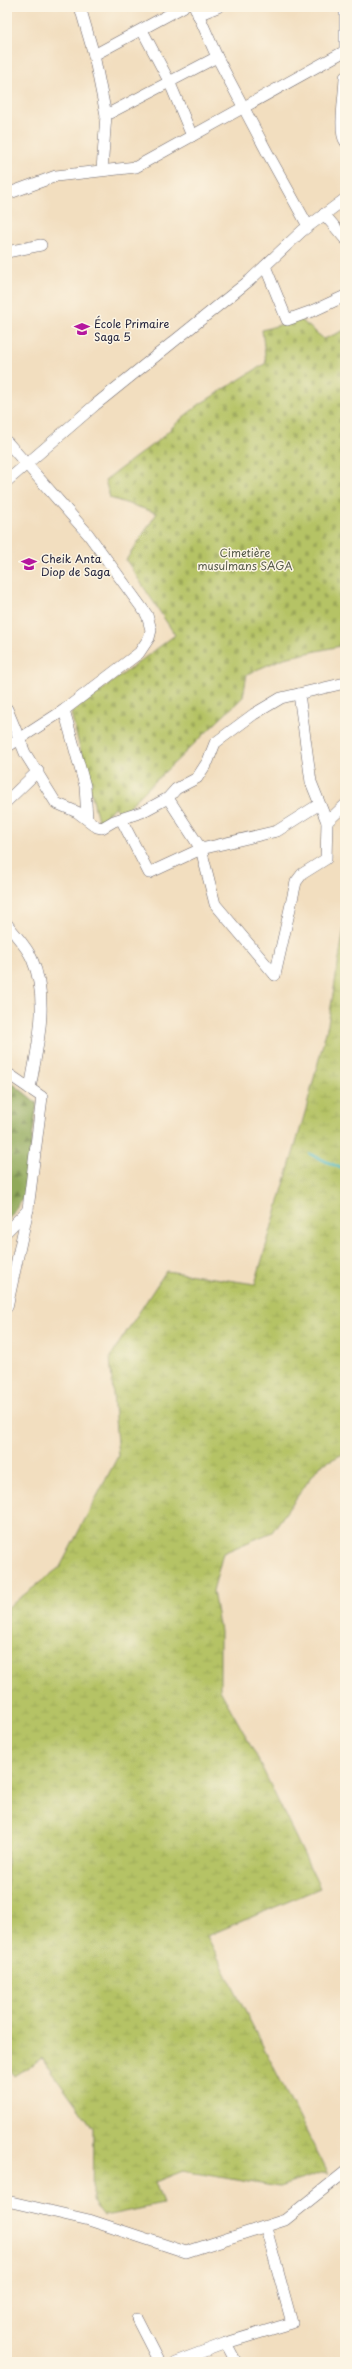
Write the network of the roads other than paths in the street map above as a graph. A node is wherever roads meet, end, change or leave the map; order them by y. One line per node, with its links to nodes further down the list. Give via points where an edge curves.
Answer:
1 (80, 7): 9 (street)
2 (183, 7): 6 (street)
3 (218, 7): 4 (street)
4 (197, 11): 10 (street)
5 (345, 14): 7 (street)
6 (142, 30): 9 (street); 12 (street)
7 (345, 48)
8 (345, 52): 13 (street)
9 (94, 55): 14 (street)
10 (217, 57): 12 (street); 13 (street)
11 (345, 77): 16 (street, via 344,112 340,130)
12 (169, 81): 14 (street); 15 (street)
13 (246, 108): 15 (street); 21 (street)
14 (106, 115): 17 (street)
15 (192, 136): 17 (street, via 136,167)
16 (345, 141)
17 (102, 170): 18 (street, via 56,176)
18 (7, 194)
19 (345, 199): 20 (street)
20 (324, 214): 21 (street); 22 (street)
21 (308, 226): 25 (street)
22 (345, 239)
23 (41, 245): 24 (street)
24 (7, 252)
25 (265, 266): 26 (street, via 287,320); 28 (street)
26 (345, 296)
27 (7, 442): 28 (street)
28 (24, 464): 29 (street); 33 (street, via 88,534 147,615 151,625 149,638 139,653)
29 (7, 481)
30 (345, 683): 31 (street)
31 (299, 694): 37 (street, via 281,698 236,725 215,743 208,761 197,778 176,789); 39 (street, via 307,760)
32 (7, 709): 34 (street)
33 (64, 710): 34 (street); 41 (street, via 85,786)
34 (19, 738): 35 (street); 36 (street, via 25,753)
35 (7, 748)
36 (38, 771): 38 (street); 41 (street, via 56,803)
37 (168, 798): 42 (street, via 142,812); 44 (street)
38 (7, 801)
39 (318, 804): 43 (street); 44 (street, via 277,830)
40 (345, 805): 43 (street)
41 (87, 819): 42 (street, via 102,828)
42 (121, 819): 44 (street, via 149,873)
43 (327, 822): 44 (street, via 326,859 302,874 296,882 275,975 215,904)
44 (201, 849)
45 (7, 924): 47 (street, via 32,958 38,977 42,1012)
46 (7, 1073): 47 (street)
47 (30, 1089): 48 (street, via 42,1097)
48 (28, 1209): 49 (street); 50 (street)
49 (7, 1231)
50 (7, 1308)
51 (345, 2172): 53 (street, via 293,2215)
52 (7, 2201): 53 (street, via 89,2220 184,2252)
53 (266, 2228): 55 (street, via 292,2323)
54 (137, 2319): 56 (street)
55 (226, 2343): 57 (street); 58 (street)
56 (159, 2362)
57 (175, 2362)
58 (236, 2362)

